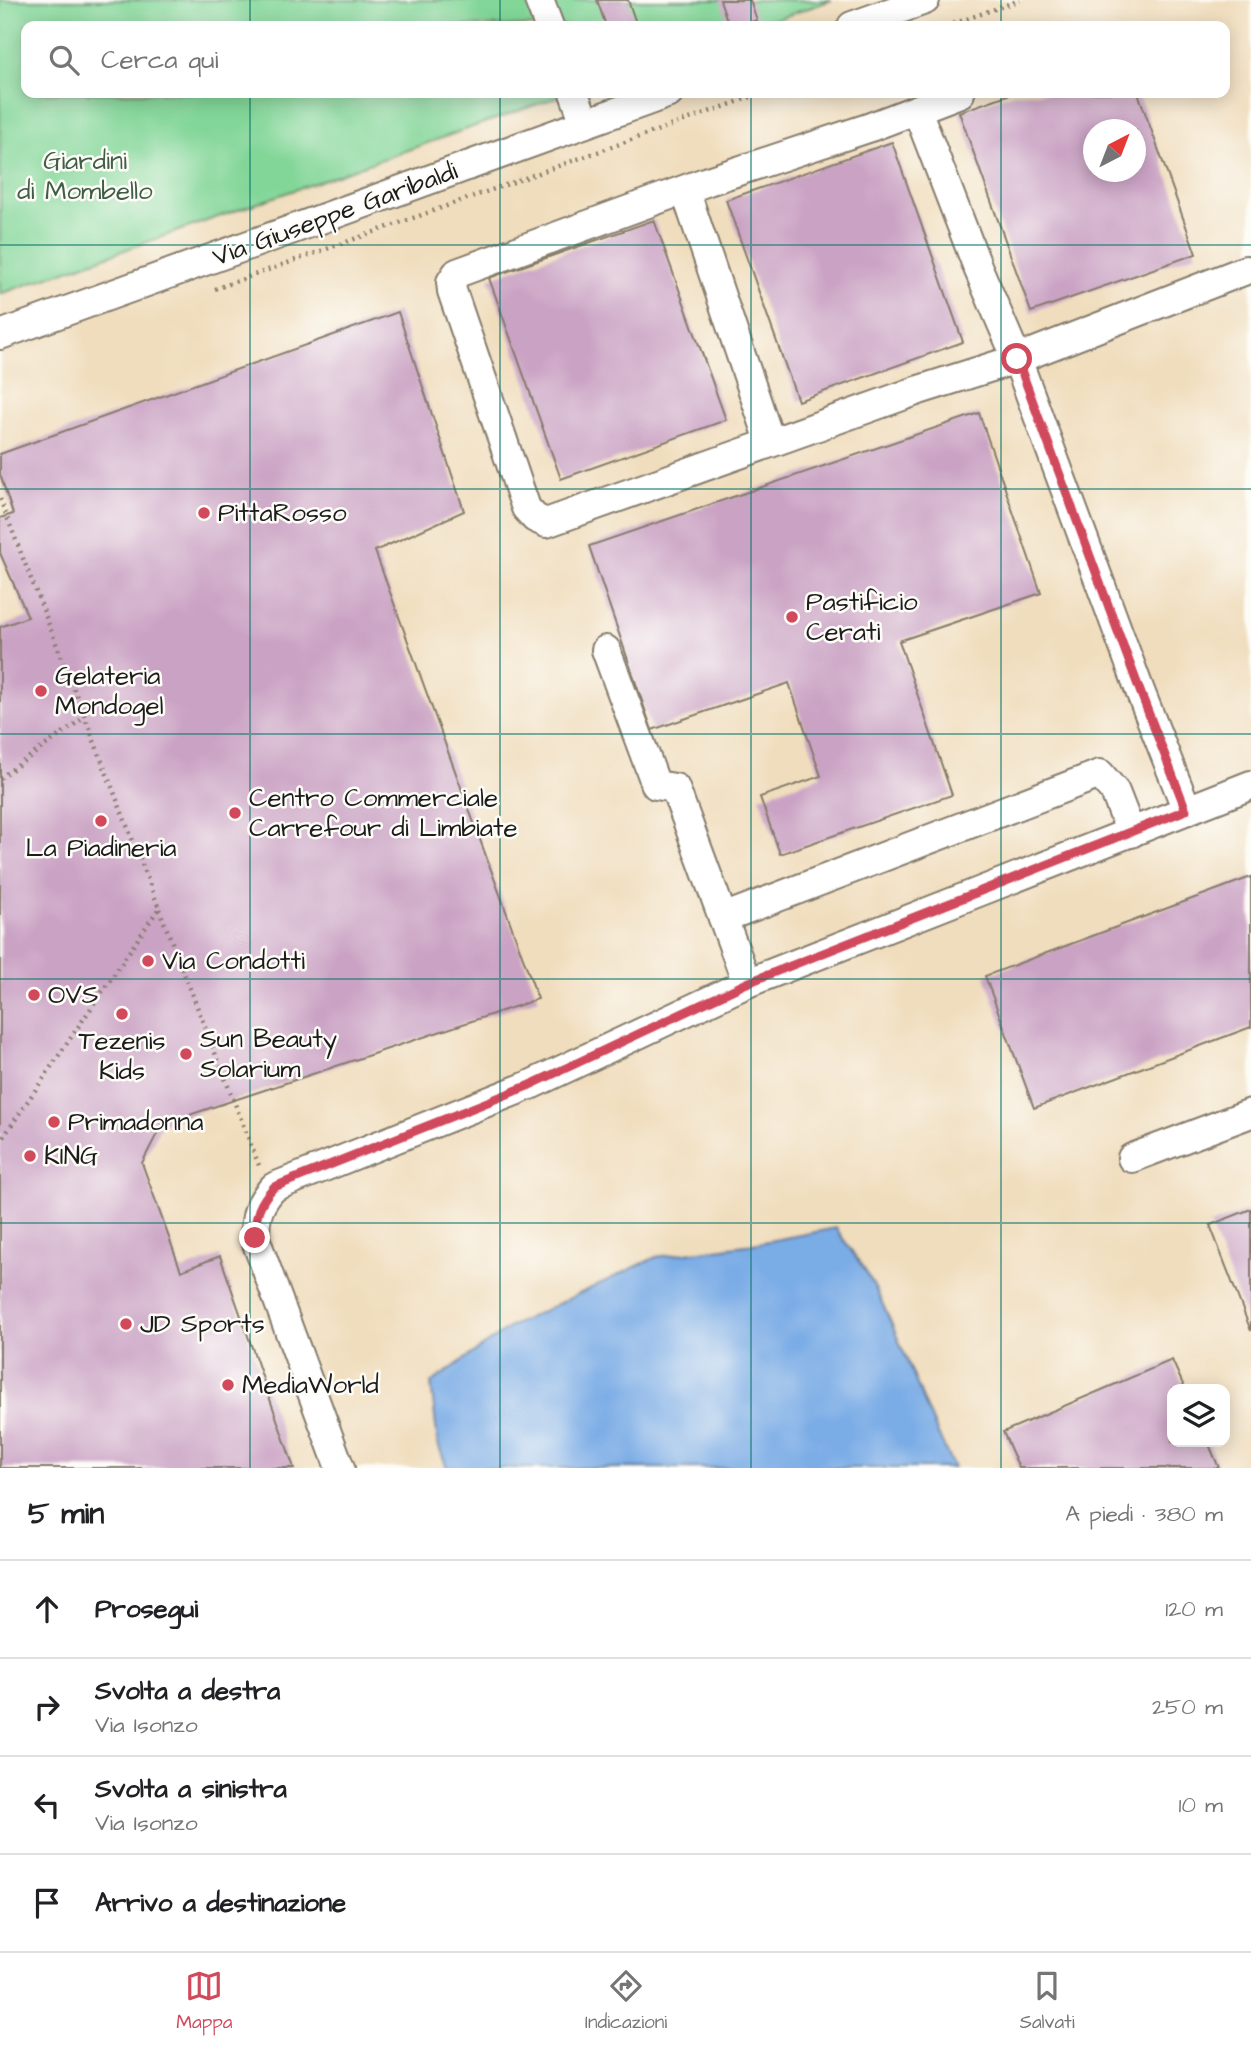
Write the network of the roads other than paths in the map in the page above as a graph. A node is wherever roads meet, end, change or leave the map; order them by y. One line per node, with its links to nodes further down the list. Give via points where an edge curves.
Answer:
1 (540, 0): 3 (street)
2 (925, 0): 4 (street)
3 (547, 21)
4 (866, 21)
5 (576, 98): 9 (street)
6 (655, 98): 9 (street, Via Giuseppe Garibaldi)
7 (947, 98): 8 (street)
8 (917, 110): 10 (street); 13 (street)
9 (585, 123): 12 (street, Via Giuseppe Garibaldi)
10 (684, 190): 14 (street); 14 (street, via 457,273 451,282 456,304 526,508 545,523)
11 (1246, 270): 13 (street)
12 (0, 335)
13 (1017, 359): 14 (street); 17 (street)
14 (770, 441)
15 (606, 650): 19 (street, via 656,785 675,788)
16 (1251, 785): 17 (street)
17 (1186, 810): 18 (street)
18 (1131, 833): 19 (street, via 1115,792 1100,774); 20 (street)
19 (723, 918): 20 (street)
20 (747, 983): 23 (street, via 530,1085 289,1180 262,1200 255,1218 255,1238)
21 (1251, 1113): 22 (street)
22 (1132, 1158)
23 (340, 1468)

